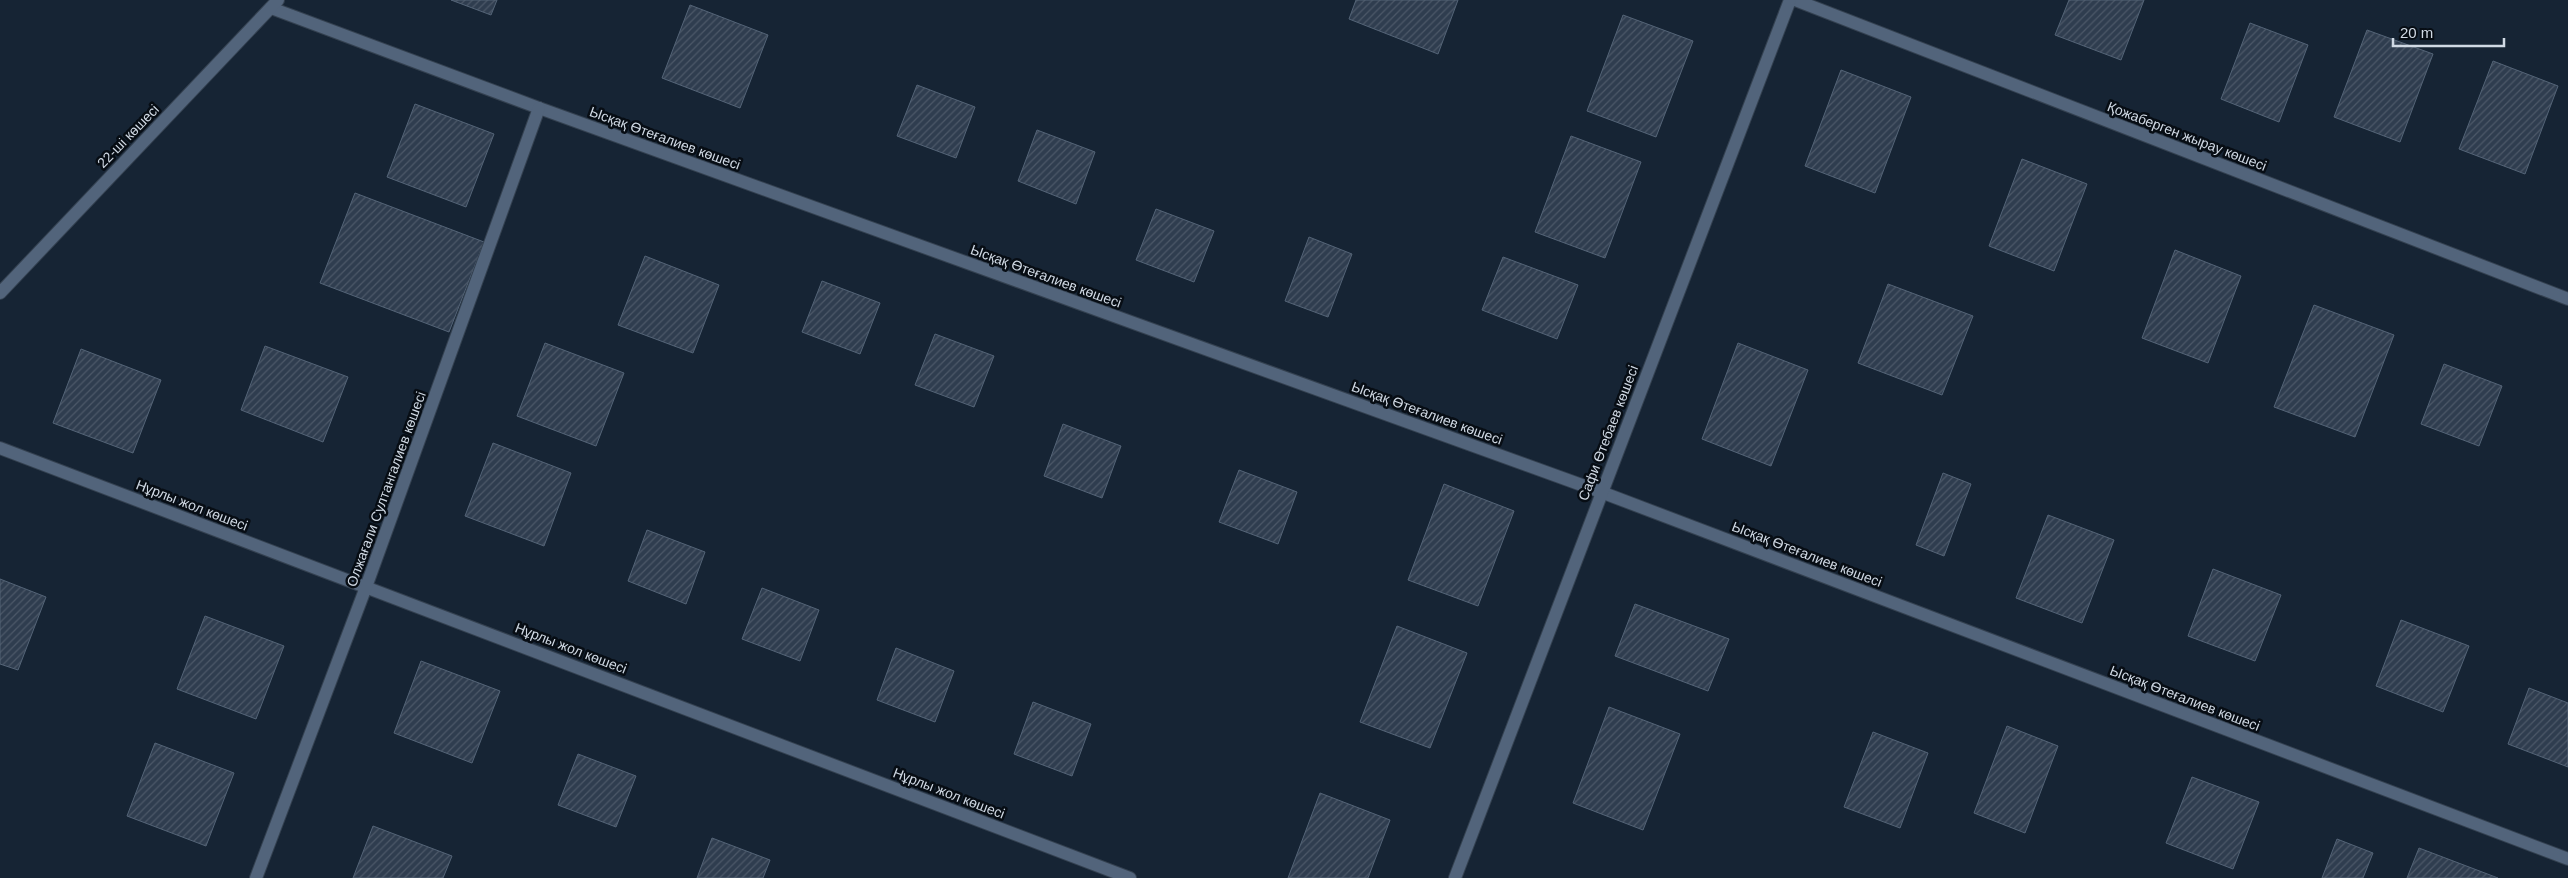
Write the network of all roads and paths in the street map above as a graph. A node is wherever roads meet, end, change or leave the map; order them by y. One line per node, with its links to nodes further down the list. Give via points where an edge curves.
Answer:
1 (1790, 0): 8 (street, Сафи Өтебаев көшесі)
2 (1795, 0): 6 (street, Қожаберген жырау көшесі)
3 (275, 4): 4 (street, Ысқақ Өтеғалиев көшесі); 5 (street, 22-ші көшесі)
4 (539, 108): 8 (street, Ысқақ Өтеғалиев көшесі); 9 (street, Олжағали Султангалиев көшесі)
5 (0, 293)
6 (2568, 299)
7 (0, 448): 9 (street, Нұрлы жол көшесі)
8 (1601, 492): 10 (street, Ысқақ Өтеғалиев көшесі); 13 (street, Сафи Өтебаев көшесі)
9 (366, 586): 11 (street, Олжағали Султангалиев көшесі); 12 (street, Нұрлы жол көшесі)
10 (2568, 859)
11 (256, 878)
12 (1130, 878)
13 (1455, 878)

